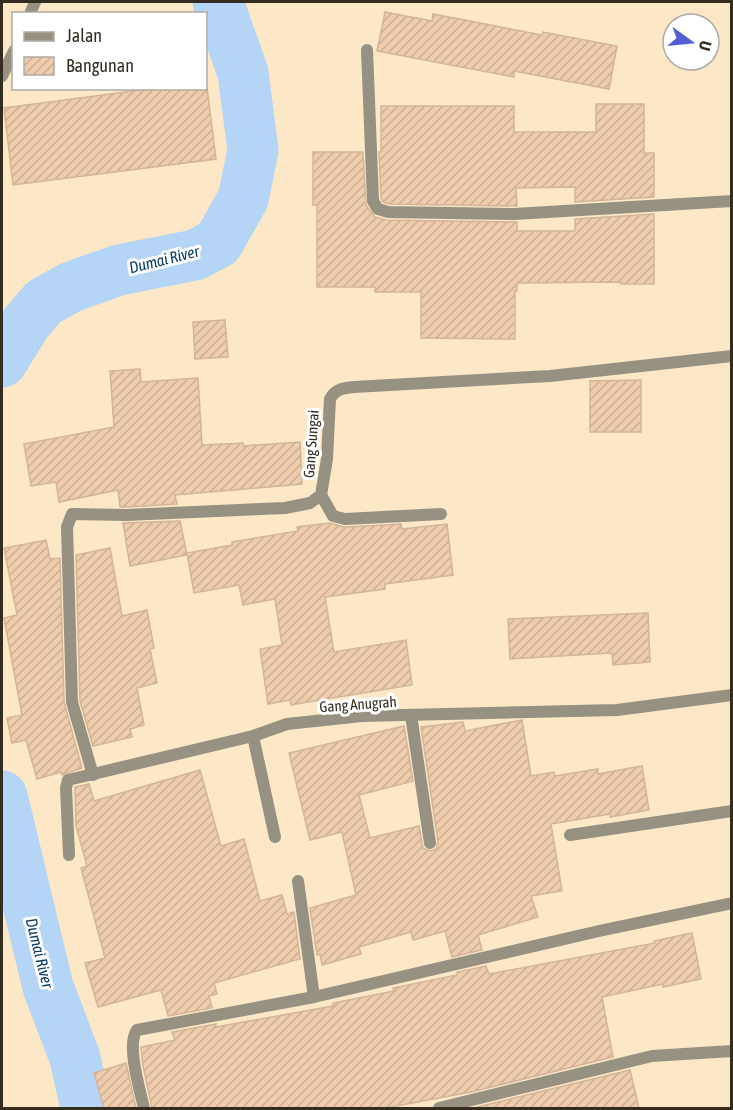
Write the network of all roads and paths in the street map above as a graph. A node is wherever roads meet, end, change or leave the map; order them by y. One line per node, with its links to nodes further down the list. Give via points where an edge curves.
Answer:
1 (367, 50): 4 (street, via 373,201 378,209 514,214)
2 (12, 55): 3 (street)
3 (2, 76)
4 (732, 201)
5 (732, 356): 6 (street, Gang Sungai, via 550,376 340,389 330,399)
6 (321, 495): 7 (street, via 333,516 345,519); 11 (street, Gang Sungai, via 310,503 285,508 72,514 67,527 72,702)
7 (441, 514)
8 (732, 695): 9 (street, Gang Anugrah, via 617,710)
9 (411, 716): 10 (street, Gang Anugrah, via 362,716 287,724); 15 (street)
10 (253, 736): 11 (street, Gang Anugrah); 14 (street)
11 (93, 775): 16 (street, Gang Anugrah, via 68,780 66,784)
12 (732, 811): 13 (street)
13 (570, 835)
14 (275, 837)
15 (430, 843)
16 (69, 855)
17 (298, 881): 19 (street)
18 (732, 903): 19 (street)
19 (314, 997): 21 (street, via 137,1030 132,1045)
20 (732, 1051): 22 (street, via 652,1056)
21 (144, 1108)
22 (439, 1108)

